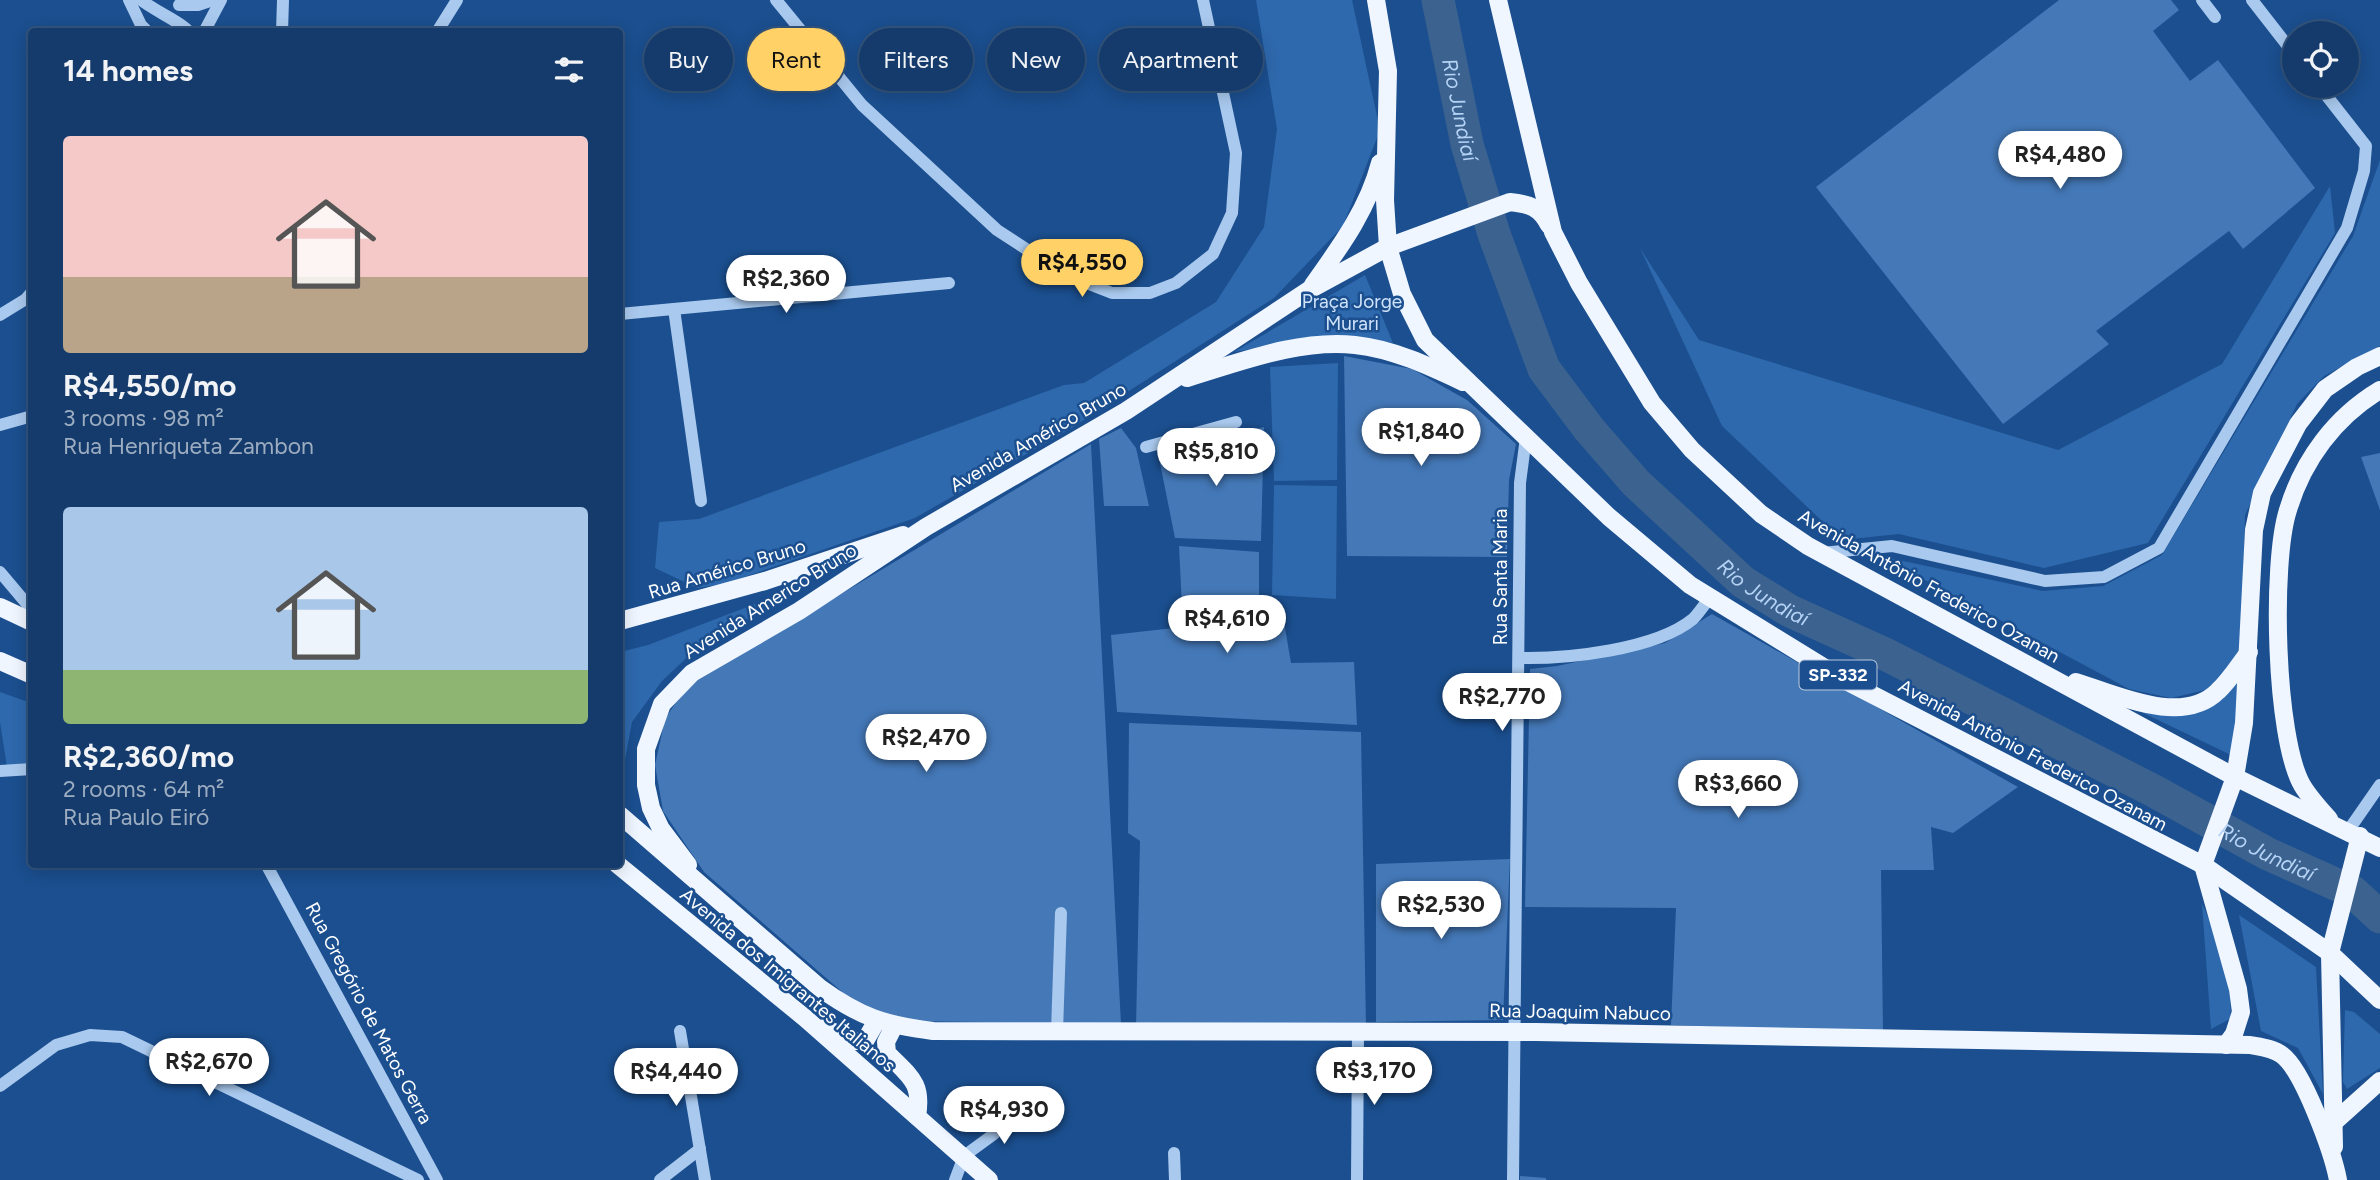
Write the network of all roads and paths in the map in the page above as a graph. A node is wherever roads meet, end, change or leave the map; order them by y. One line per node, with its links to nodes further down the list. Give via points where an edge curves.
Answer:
1 (129, 0): 16 (street)
2 (141, 0): 15 (street)
3 (213, 0): 13 (street, via 198,5)
4 (221, 0): 19 (street)
5 (282, 0): 20 (street)
6 (457, 0): 21 (street)
7 (776, 0): 8 (street, via 862,105 997,230 1066,275 1112,293 1150,293 1176,283 1213,254 1232,213 1236,153)
8 (1203, 0)
9 (1376, 0): 24 (main road, via 1388,71)
10 (1498, 0): 25 (main road, Avenida Antônio Frederico Ozanan)
11 (2202, 0): 14 (street)
12 (2252, 0): 22 (street)
13 (179, 3): 15 (street)
14 (2215, 17)
15 (174, 21): 17 (street); 18 (street)
16 (144, 28)
17 (163, 28)
18 (184, 28)
19 (206, 28)
20 (282, 28)
21 (440, 28)
22 (2282, 39)
23 (2328, 98): 44 (street, via 2366,146 2364,171 2347,228 2159,548 2104,577 2045,581 1892,546)
24 (1388, 132): 26 (main road, Avenida Antônio Frederico Ozanam); 28 (main road, via 1375,181 1350,233)
25 (1553, 232): 26 (main road, via 1542,211 1510,202); 44 (main road, Avenida Antônio Frederico Ozanan, via 1608,333 1668,422 1721,480 1761,514)
26 (1388, 247): 28 (main road); 35 (main road, Avenida Antônio Frederico Ozanam / SP-332, via 1402,295 1425,340)
27 (949, 283): 30 (street)
28 (1310, 290): 34 (main road)
29 (28, 297): 32 (street)
30 (674, 309): 31 (street); 42 (street)
31 (623, 314)
32 (0, 315)
33 (2380, 356): 51 (main road, via 2325,388 2278,458 2262,493 2253,530)
34 (1170, 383): 35 (main road, via 1284,350 1323,344 1357,345 1415,359); 43 (main road, Avenida Américo Bruno)
35 (1475, 387): 40 (main road, Avenida Antônio Frederico Ozanam / SP-332)
36 (2380, 390): 61 (main road, via 2342,418 2317,448 2287,512 2281,547 2279,626 2290,746 2301,784)
37 (28, 417): 39 (street)
38 (1236, 422): 41 (street)
39 (0, 425)
40 (1526, 437): 46 (main road, Avenida Antônio Frederico Ozanam / SP-332, via 1609,517); 52 (street, Rua Santa Maria, via 1520,482)
41 (1146, 447)
42 (701, 501)
43 (926, 527): 50 (main road, Rua Américo Bruno, via 765,581); 66 (main road, Avenida Americo Bruno, via 799,611 711,660 662,704 646,750 649,796 661,829)
44 (1822, 553): 54 (main road, Avenida Antônio Frederico Ozanan)
45 (0, 572): 47 (street)
46 (1710, 597): 52 (street, via 1693,618 1663,636 1615,648); 63 (main road, Avenida Antônio Frederico Ozanam / SP-332, via 1846,681)
47 (28, 605)
48 (0, 607): 49 (main road)
49 (28, 620)
50 (623, 620)
51 (2249, 652): 54 (main road, via 2216,694 2188,707 2167,708); 58 (main road)
52 (1519, 658): 74 (street, Rua Santa Maria)
53 (0, 661): 55 (main road)
54 (2034, 669): 58 (main road, Avenida Antônio Frederico Ozanan)
55 (28, 673)
56 (28, 769): 57 (street)
57 (0, 771)
58 (2235, 777): 61 (main road, Avenida Antônio Frederico Ozanan); 63 (main road)
59 (2380, 785): 61 (street)
60 (623, 818): 66 (main road, Avenida dos Imigrantes Italianos)
61 (2347, 830): 62 (main road, Avenida Antônio Frederico Ozanan); 68 (main road, via 2352,862)
62 (2380, 848)
63 (2204, 861): 68 (main road, Avenida Antônio Frederico Ozanam / SP-332); 77 (main road, via 2241,1012)
64 (268, 868): 88 (street, Rua Gregório de Matos Gerra)
65 (622, 868): 70 (main road, Avenida dos Imigrantes Italianos)
66 (697, 880): 71 (main road, Avenida dos Imigrantes Italianos, via 820,988 848,1008)
67 (1061, 913): 75 (street)
68 (2330, 953): 69 (main road, Avenida Antônio Frederico Ozanam / SP-332); 82 (main road)
69 (2380, 1000)
70 (805, 1018): 71 (main road, via 855,1041 865,1041); 81 (main road, Avenida dos Imigrantes Italianos)
71 (885, 1024): 73 (main road, Avenida dos Imigrantes Italianos); 81 (main road, via 887,1053 918,1086)
72 (680, 1031): 83 (street)
73 (933, 1031): 75 (main road, Rua Joaquim Nabuco)
74 (1515, 1031): 76 (main road, Rua Joaquim Nabuco); 77 (main road, Rua Joaquim Nabuco); 95 (street, Rua Santa Maria)
75 (1057, 1032): 76 (main road, Rua Joaquim Nabuco)
76 (1358, 1033): 94 (street)
77 (2226, 1045): 86 (main road, Rua Joaquim Nabuco, via 2272,1050 2293,1066)
78 (2380, 1081): 82 (main road)
79 (0, 1086): 87 (street, via 56,1045 90,1035 122,1037)
80 (995, 1108): 85 (street, via 993,1134)
81 (917, 1116): 85 (main road, Avenida dos Imigrantes Italianos)
82 (2332, 1124): 86 (main road)
83 (700, 1149): 89 (street); 90 (street)
84 (1174, 1153): 93 (street)
85 (964, 1156): 91 (street); 92 (main road, Avenida dos Imigrantes Italianos)
86 (2337, 1176)
87 (418, 1180)
88 (437, 1180)
89 (660, 1180)
90 (705, 1180)
91 (955, 1180)
92 (989, 1180)
93 (1175, 1180)
94 (1357, 1180)
95 (1513, 1180)

